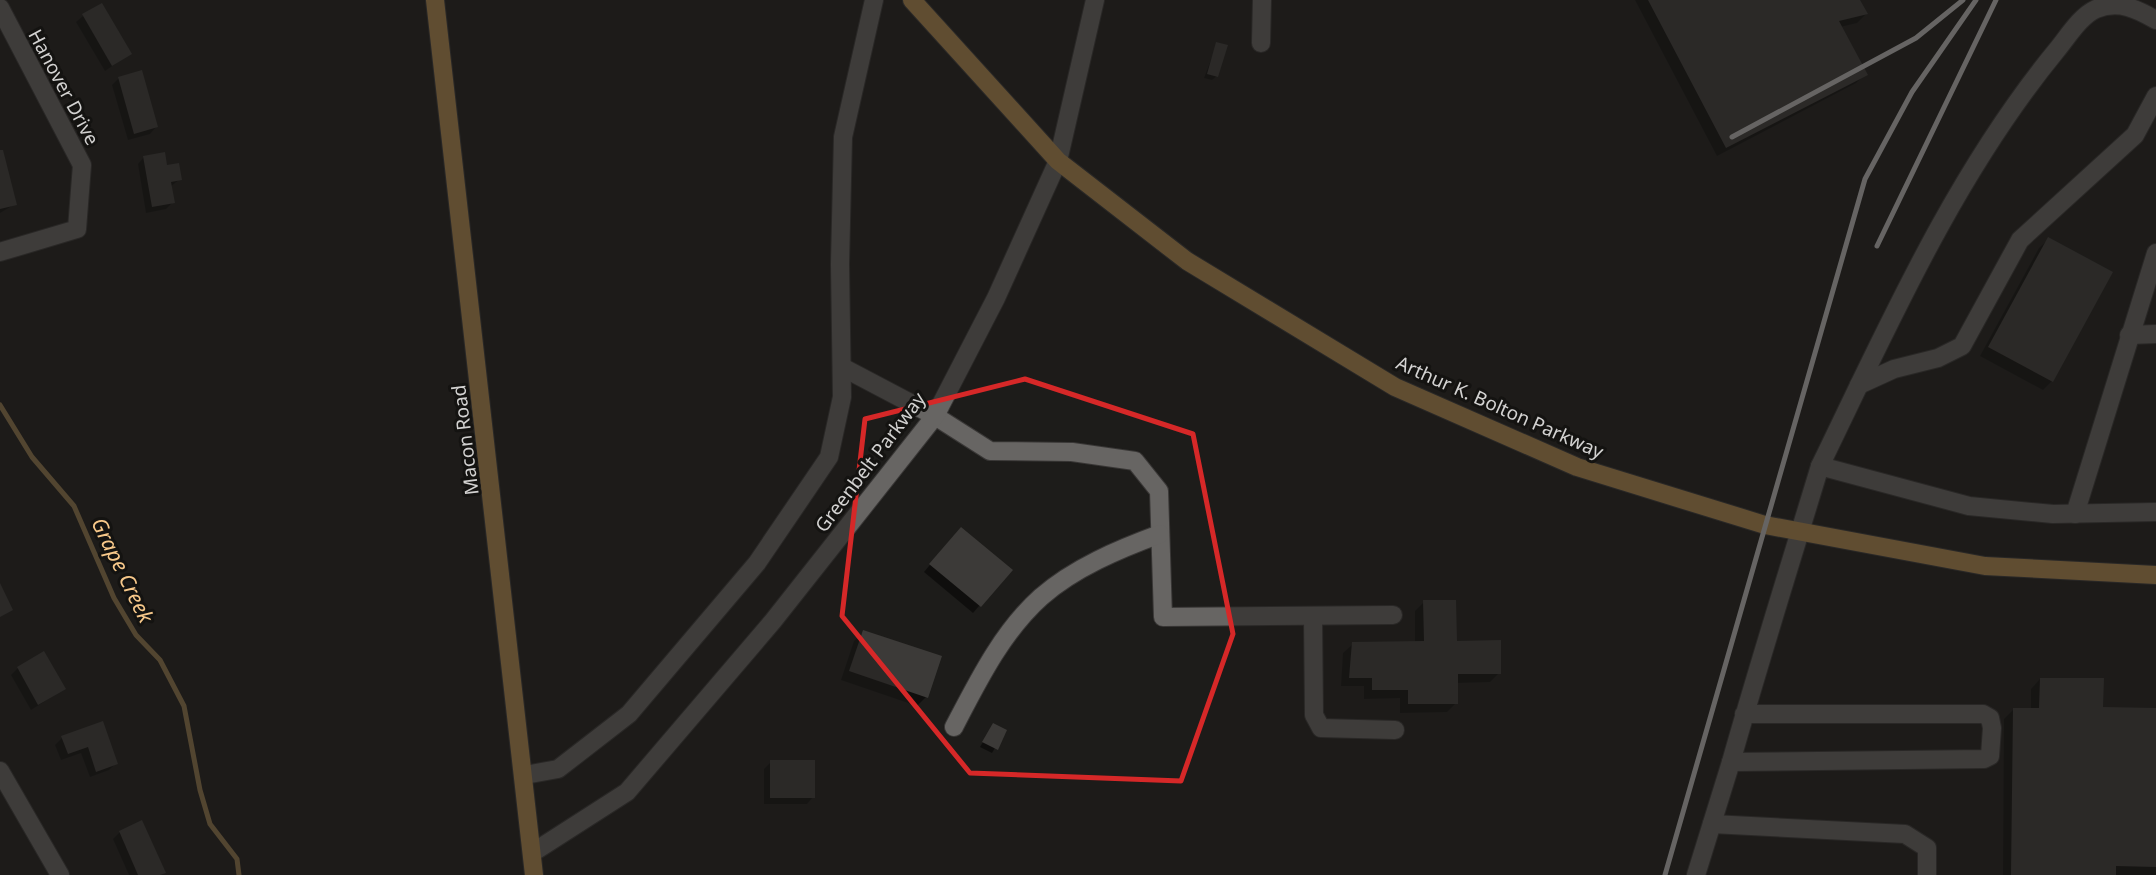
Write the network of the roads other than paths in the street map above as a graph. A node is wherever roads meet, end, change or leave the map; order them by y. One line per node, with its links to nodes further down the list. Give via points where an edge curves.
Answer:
1 (435, 0): 31 (main road, Macon Road)
2 (874, 0): 15 (street, Greenbelt Parkway, via 843,137)
3 (912, 0): 10 (main road, Arthur K. Bolton Parkway)
4 (1095, 0): 10 (street, Greenbelt Parkway)
5 (1262, 0): 8 (street)
6 (0, 8): 11 (street, Hanover Drive, via 82,165 77,229)
7 (2156, 20): 16 (street, via 2129,5 2096,9 2017,98 1911,278)
8 (1261, 43)
9 (2156, 96): 16 (street, via 2135,135 2020,240 1962,346)
10 (1058, 161): 17 (street, Greenbelt Parkway, via 996,298); 21 (main road, Arthur K. Bolton Parkway, via 1187,261 1395,387 1577,467 1765,525)
11 (0, 252)
12 (2156, 253): 14 (street)
13 (2156, 334): 14 (street)
14 (2129, 335): 20 (street)
15 (842, 367): 17 (street); 31 (street, Greenbelt Parkway, via 842,397 829,457 757,563 629,714 558,769)
16 (1859, 386): 18 (street)
17 (935, 416): 22 (street, via 990,451 1072,452 1135,461 1159,491); 33 (street, Greenbelt Parkway, via 773,621 627,792)
18 (1820, 466): 20 (street, via 1969,506); 21 (street)
19 (2156, 512): 20 (street)
20 (2075, 514)
21 (1800, 531): 23 (main road, Arthur K. Bolton Parkway, via 1985,566); 26 (street)
22 (1160, 534): 25 (street, via 1163,617); 27 (street, via 1112,551 1042,597 1004,640)
23 (2156, 575)
24 (1393, 615): 25 (street)
25 (1313, 617): 28 (street, via 1314,715 1321,728)
26 (1744, 714): 29 (street); 29 (street, via 1983,713 1990,718 1992,748 1984,759)
27 (954, 727)
28 (1395, 730)
29 (1731, 762): 32 (street)
30 (0, 771): 34 (street)
31 (525, 775): 33 (main road, Macon Road)
32 (1712, 824): 36 (street); 37 (street, via 1905,834 1927,848)
33 (532, 853): 35 (main road, Macon Road)
34 (60, 875)
35 (534, 875)
36 (1696, 875)
37 (1927, 875)

